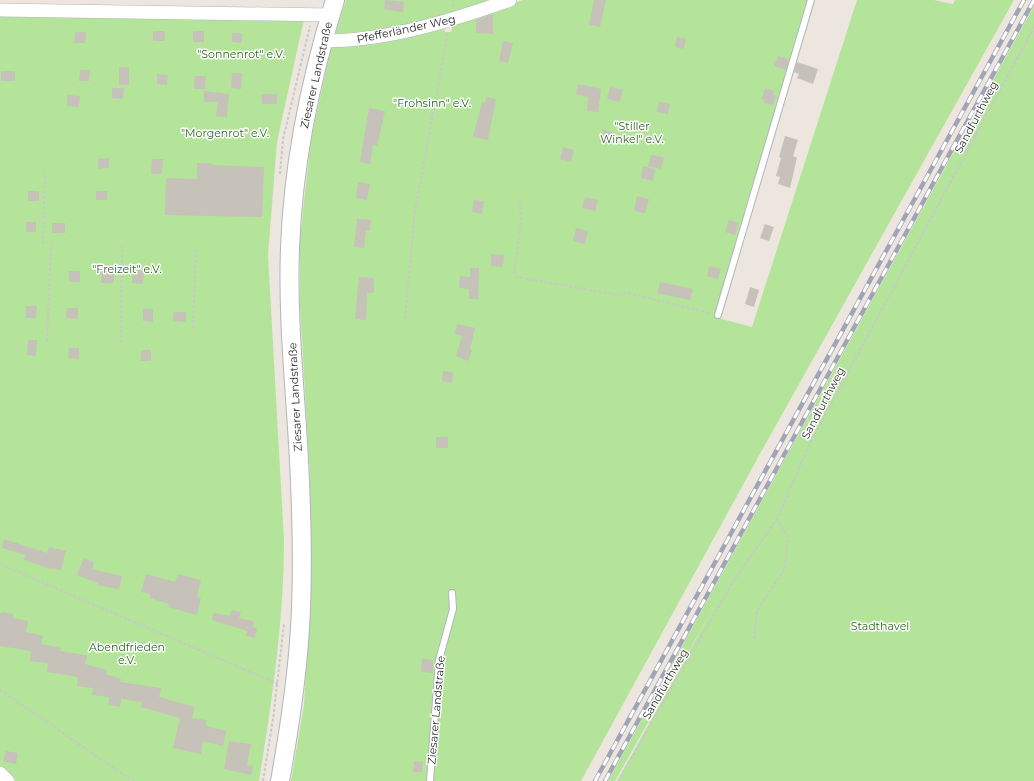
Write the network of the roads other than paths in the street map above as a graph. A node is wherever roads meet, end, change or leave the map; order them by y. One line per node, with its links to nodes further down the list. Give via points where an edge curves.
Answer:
1 (510, 0): 5 (street, Pfefferländer Weg, via 449,22 373,38)
2 (811, 0): 6 (lane)
3 (333, 7): 4 (street, Ziesarer Landstraße); 5 (main road, Ziesarer Landstraße)
4 (0, 10)
5 (323, 41): 10 (main road, Ziesarer Landstraße, via 301,140 290,250 290,306 301,520 300,628)
6 (718, 315)
7 (452, 593): 11 (lane, Ziesarer Landstraße, via 453,609 439,660)
8 (0, 773): 9 (street)
9 (8, 781)
10 (280, 781)
11 (430, 781)

